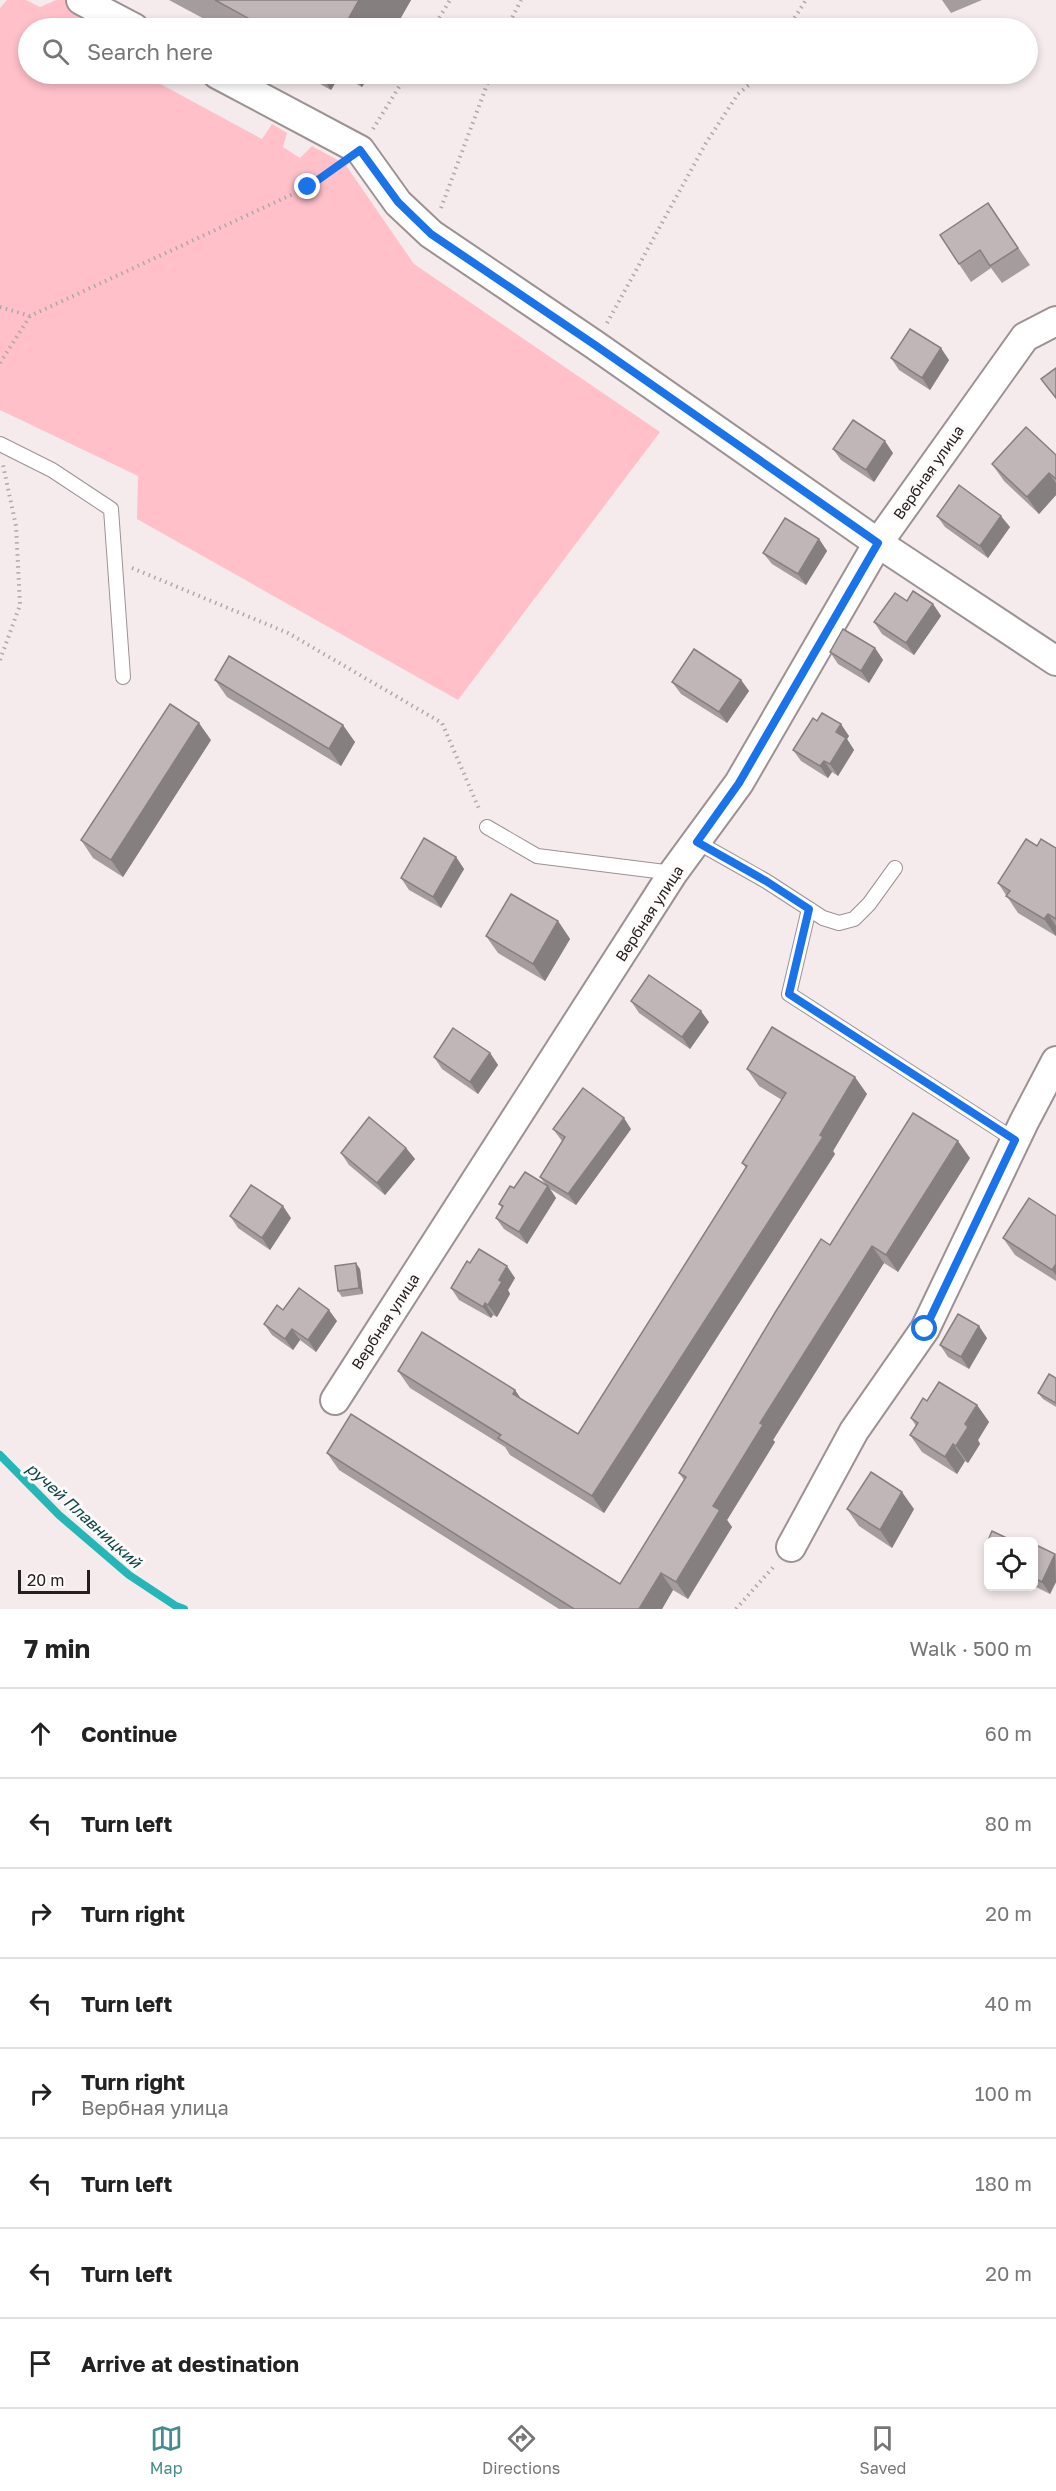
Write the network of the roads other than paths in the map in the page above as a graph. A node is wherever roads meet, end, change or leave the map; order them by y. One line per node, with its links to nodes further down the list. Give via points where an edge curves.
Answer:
1 (81, 0): 2 (street)
2 (115, 18)
3 (237, 84): 6 (street, via 360,150 398,202 431,234)
4 (1056, 321): 6 (street, Вербная улица, via 1025,337)
5 (0, 444): 8 (lane, via 52,470 111,509)
6 (878, 543): 7 (street); 10 (street, Вербная улица, via 739,783)
7 (1056, 661)
8 (123, 677)
9 (487, 827): 12 (lane, via 537,856)
10 (697, 842): 12 (street, Вербная улица); 13 (lane)
11 (895, 868): 13 (lane, via 854,919 839,923)
12 (674, 873): 16 (street, Вербная улица)
13 (809, 909): 15 (lane, via 789,994)
14 (1056, 1061): 15 (street)
15 (1015, 1140): 17 (street, via 925,1329 854,1431)
16 (335, 1400)
17 (791, 1547)

